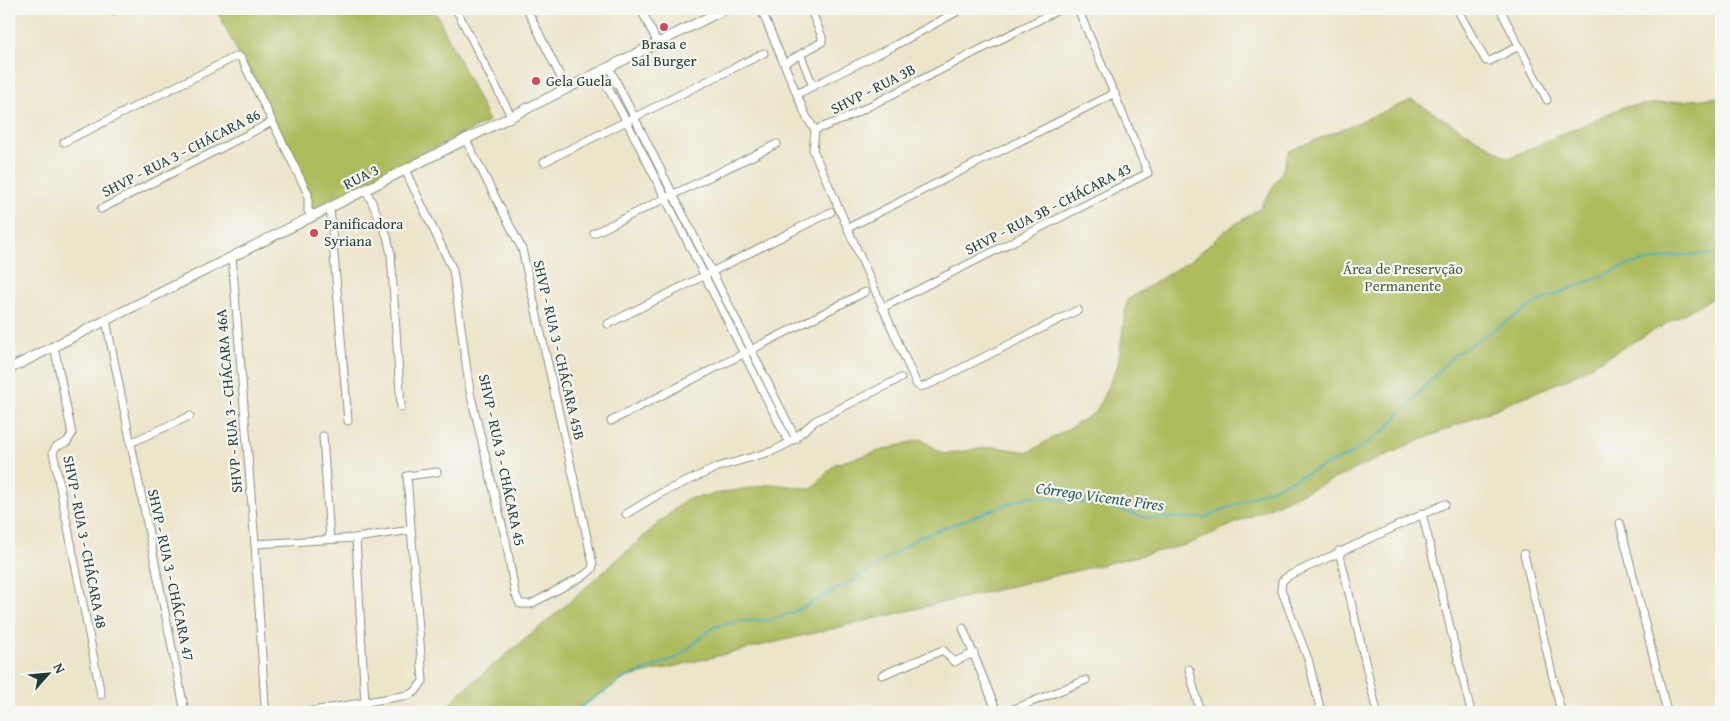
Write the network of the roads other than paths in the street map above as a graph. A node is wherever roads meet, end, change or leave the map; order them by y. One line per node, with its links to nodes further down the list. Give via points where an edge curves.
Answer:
1 (109, 9): 2 (street)
2 (118, 9)
3 (456, 9): 28 (street)
4 (527, 9): 22 (street)
5 (641, 9): 14 (street)
6 (725, 9): 14 (main road, RUA 3)
7 (760, 9): 18 (street)
8 (820, 9): 17 (street, via 813,15 822,42)
9 (962, 9): 21 (street)
10 (1060, 9): 32 (street, SHVP - RUA 3B, via 844,120)
11 (1078, 9): 23 (street, SHVP - RUA 3B - CHÁCARA 43)
12 (1456, 9): 15 (street, via 1486,61)
13 (1500, 9): 15 (street)
14 (657, 42): 19 (main road, RUA 3)
15 (1519, 46): 26 (street)
16 (764, 53): 29 (street)
17 (800, 56): 18 (street); 21 (street)
18 (785, 63): 24 (street)
19 (609, 67): 20 (main road, RUA 3); 25 (street)
20 (599, 72): 22 (main road, RUA 3); 27 (street)
21 (814, 86): 24 (street)
22 (566, 88): 28 (main road, RUA 3)
23 (1115, 93): 45 (street); 50 (street, SHVP - RUA 3B - CHÁCARA 43, via 1148,170 1145,177)
24 (797, 94): 32 (street)
25 (624, 97): 27 (street); 29 (street)
26 (1547, 100)
27 (615, 101): 31 (street)
28 (511, 116): 33 (main road, RUA 3)
29 (634, 118): 31 (street); 39 (street)
30 (272, 122): 34 (street, SHVP - RUA 3 - CHÁCARA 86, via 241,58 237,56); 42 (street, SHVP - RUA 3 - CHÁCARA 86); 44 (street, SHVP - RUA 3 - CHÁCARA 86, via 308,194 308,211)
31 (627, 122): 36 (street); 40 (street)
32 (815, 130): 45 (street, via 813,150)
33 (466, 138): 37 (main road, RUA 3); 77 (street, SHVP - RUA 3 - CHÁCARA 45B, via 518,238 525,260 593,564)
34 (64, 142)
35 (777, 144): 39 (street)
36 (544, 162)
37 (405, 170): 38 (main road, RUA 3); 77 (street, SHVP - RUA 3 - CHÁCARA 45, via 453,270 470,392 517,600 524,606 530,604)
38 (366, 189): 41 (main road, RUA 3); 58 (street, via 388,236 391,254)
39 (673, 196): 40 (street); 48 (street)
40 (665, 199): 46 (street); 48 (street)
41 (330, 207): 44 (main road, RUA 3); 60 (street)
42 (101, 209)
43 (831, 212): 48 (street)
44 (315, 215): 47 (main road, RUA 3)
45 (848, 228): 50 (street)
46 (594, 233)
47 (232, 256): 52 (main road, RUA 3); 74 (street, SHVP - RUA 3 - CHÁCARA 46A)
48 (708, 275): 53 (street); 55 (street)
49 (865, 292): 55 (street)
50 (882, 308): 51 (street, via 914,381 922,387)
51 (1078, 310)
52 (106, 320): 54 (main road, RUA 3); 64 (street, SHVP - RUA 3 - CHÁCARA 47)
53 (608, 324)
54 (54, 346): 56 (main road, RUA 3); 83 (street, SHVP - RUA 3 - CHÁCARA 48, via 72,434 53,452)
55 (748, 352): 61 (street); 63 (street); 65 (street)
56 (9, 369)
57 (900, 378): 63 (street, via 815,421)
58 (401, 407)
59 (190, 416): 64 (street)
60 (348, 421)
61 (611, 421)
62 (323, 436): 73 (street)
63 (796, 438): 65 (street)
64 (130, 443): 85 (street, SHVP - RUA 3 - CHÁCARA 47)
65 (789, 443): 69 (street, via 718,467)
66 (437, 472): 71 (street, via 407,476)
67 (1445, 504): 68 (street)
68 (1422, 513): 75 (street); 93 (street)
69 (626, 514)
70 (1620, 523): 95 (street)
71 (411, 530): 72 (street); 84 (street, via 423,681 415,692)
72 (356, 538): 73 (street); 84 (street)
73 (330, 539): 74 (street)
74 (255, 544): 86 (street, SHVP - RUA 3 - CHÁCARA 46A)
75 (1339, 551): 91 (street, via 1288,576 1282,581 1281,589 1308,659); 92 (street)
76 (1524, 554): 94 (street)
77 (585, 575)
78 (963, 628): 79 (street)
79 (974, 653): 81 (street, via 954,662 943,650); 88 (street)
80 (1189, 669): 90 (street)
81 (882, 675)
82 (1086, 680): 89 (street)
83 (101, 695)
84 (365, 704): 87 (street)
85 (185, 712)
86 (267, 712)
87 (307, 712)
88 (996, 712)
89 (1007, 712)
90 (1200, 712)
91 (1321, 712)
92 (1377, 712)
93 (1471, 712)
94 (1561, 712)
95 (1667, 712)

